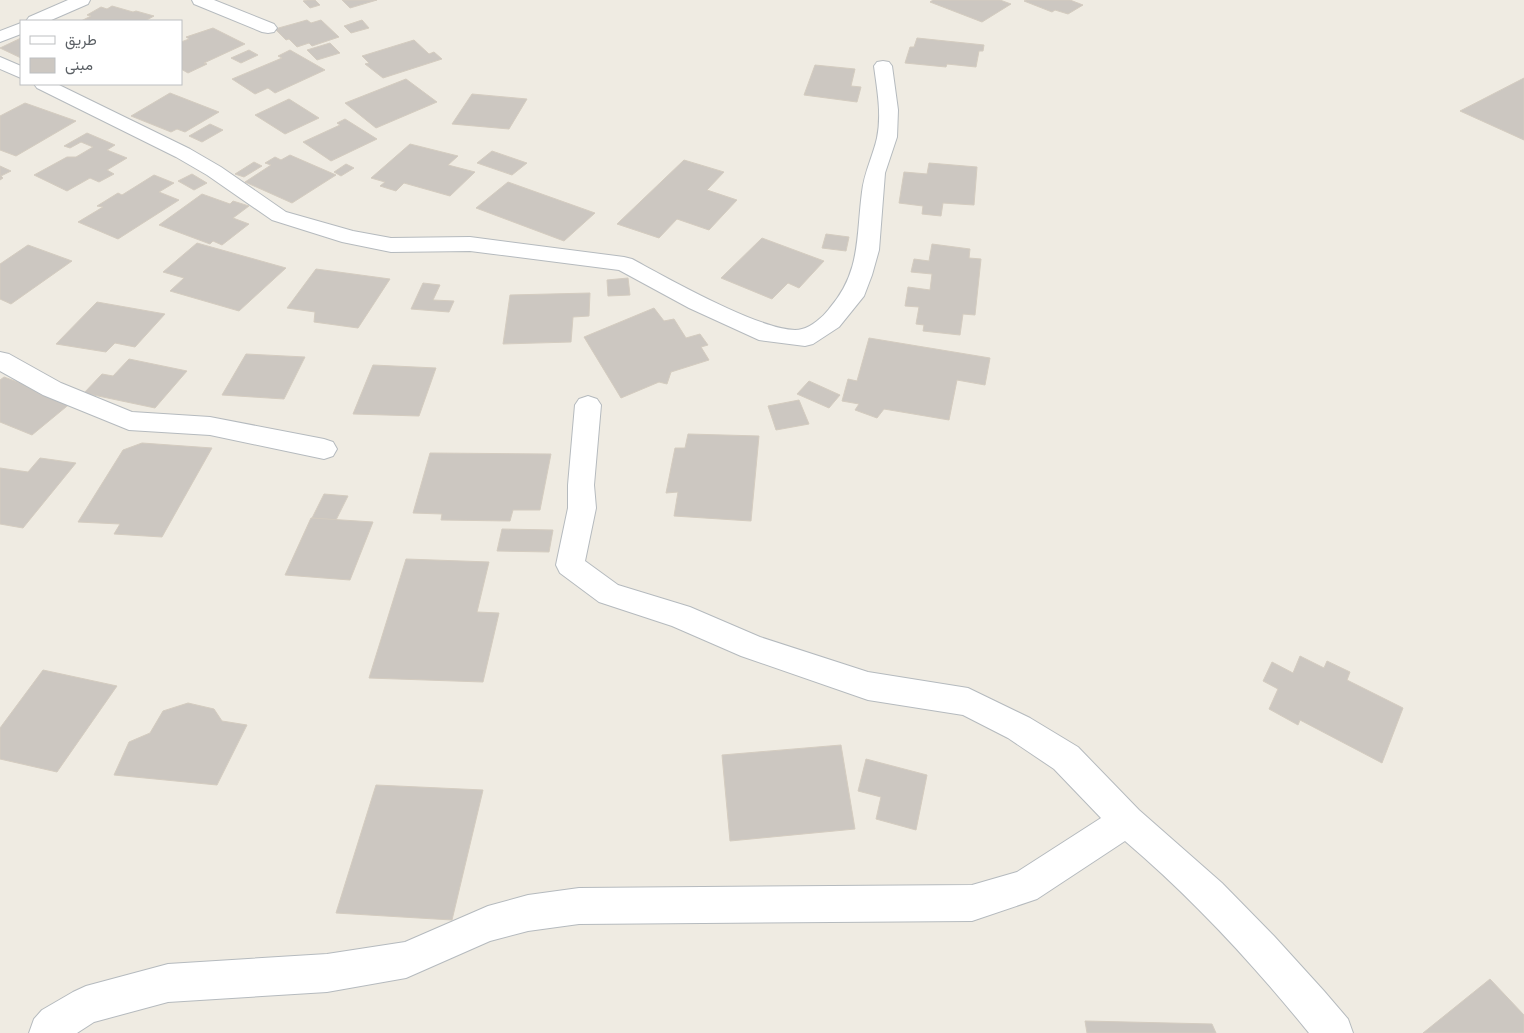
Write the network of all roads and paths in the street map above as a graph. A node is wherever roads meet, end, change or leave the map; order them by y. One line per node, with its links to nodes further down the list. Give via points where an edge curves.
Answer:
1 (82, 0): 3 (street)
2 (200, 0): 5 (street)
3 (37, 20)
4 (20, 28): 6 (street)
5 (268, 28)
6 (0, 37)
7 (0, 62): 9 (street)
8 (883, 66): 10 (street, via 889,110 887,137 875,173 868,250 861,275 853,296 831,322 805,338 767,334 697,303 624,264 470,244 391,244 350,237 279,216 183,153)
9 (20, 72)
10 (45, 85)
11 (0, 360): 13 (street, via 52,389 129,421 210,426)
12 (588, 405): 14 (street, via 582,508 570,565 608,594 680,616 752,647 868,686 968,702 1019,728 1066,758)
13 (324, 448)
14 (1127, 821): 15 (street, via 1025,887 972,903 579,906 536,912 488,924 406,960 327,974 168,983 86,1005); 16 (street, via 1224,908)
15 (48, 1033)
16 (1334, 1033)

